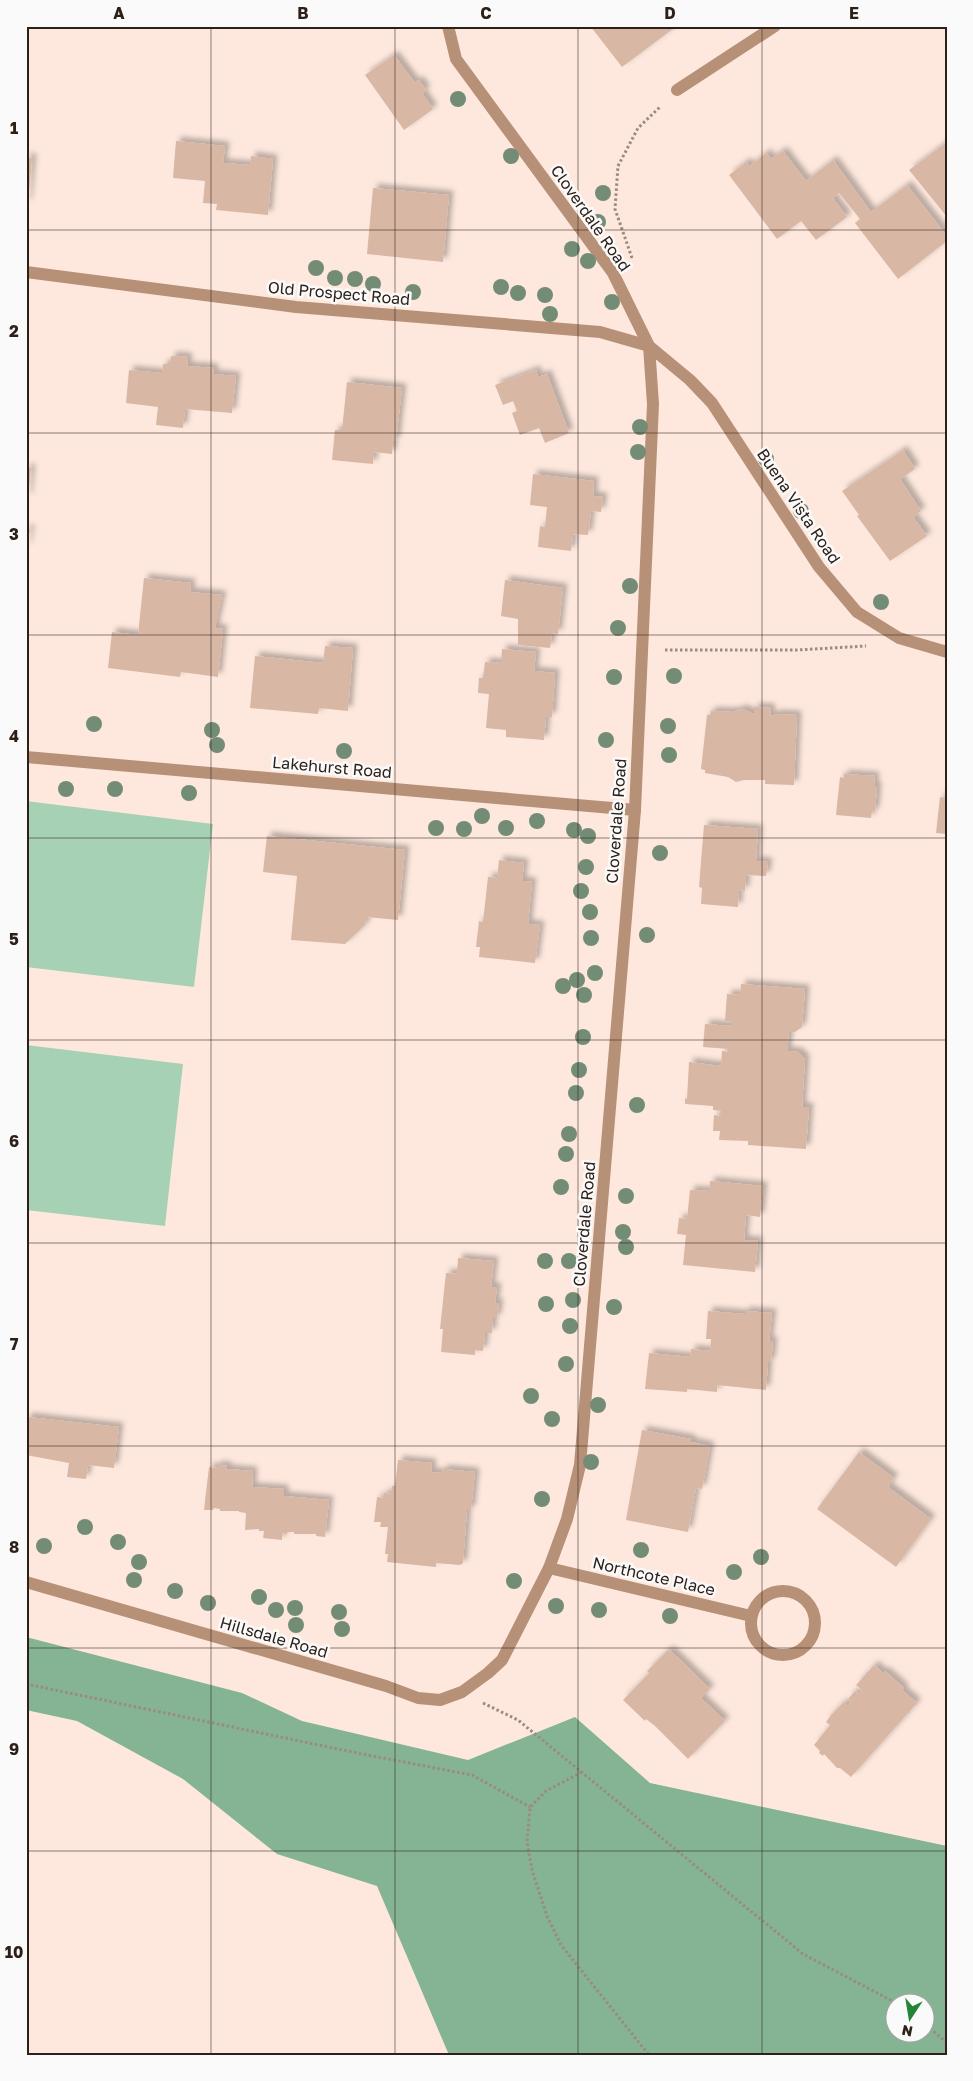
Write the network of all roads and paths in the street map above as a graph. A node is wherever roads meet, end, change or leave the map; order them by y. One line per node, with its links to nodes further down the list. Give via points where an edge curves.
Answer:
1 (448, 26): 6 (street, Cloverdale Road, via 456,59 613,273)
2 (775, 26): 3 (street)
3 (677, 90): 4 (path, via 638,128 618,166 615,209)
4 (634, 262)
5 (26, 272): 6 (street, Old Prospect Road, via 296,306 600,332)
6 (649, 346): 8 (street, Cloverdale Road, via 653,404); 9 (street, Buena Vista Road, via 712,403 819,567 857,612 899,638)
7 (869, 646): 8 (path, via 797,650)
8 (642, 650): 11 (street, Cloverdale Road)
9 (947, 652)
10 (26, 757): 11 (street, Lakehurst Road)
11 (635, 810): 12 (street, Cloverdale Road, via 580,1465 567,1519)
12 (549, 1568): 14 (street, Northcote Place); 15 (street, Cloverdale Road)
13 (26, 1582): 17 (street, Hillsdale Road, via 418,1698 440,1700)
14 (751, 1616): 14 (street, via 755,1606 770,1593 780,1590 800,1595 808,1602 816,1621 814,1632 802,1649 792,1654 775,1654 760,1646 754,1638)
15 (502, 1660): 17 (street, Hillsdale Road)
16 (26, 1684): 19 (path, via 472,1775)
17 (462, 1692): 18 (path, via 518,1720)
18 (582, 1772): 19 (path, via 546,1791); 20 (path, via 803,1954)
19 (530, 1808): 23 (path, via 527,1842 547,1916 561,1945)
20 (886, 1998)
21 (936, 2034): 22 (path)
22 (947, 2043)
23 (649, 2055)

